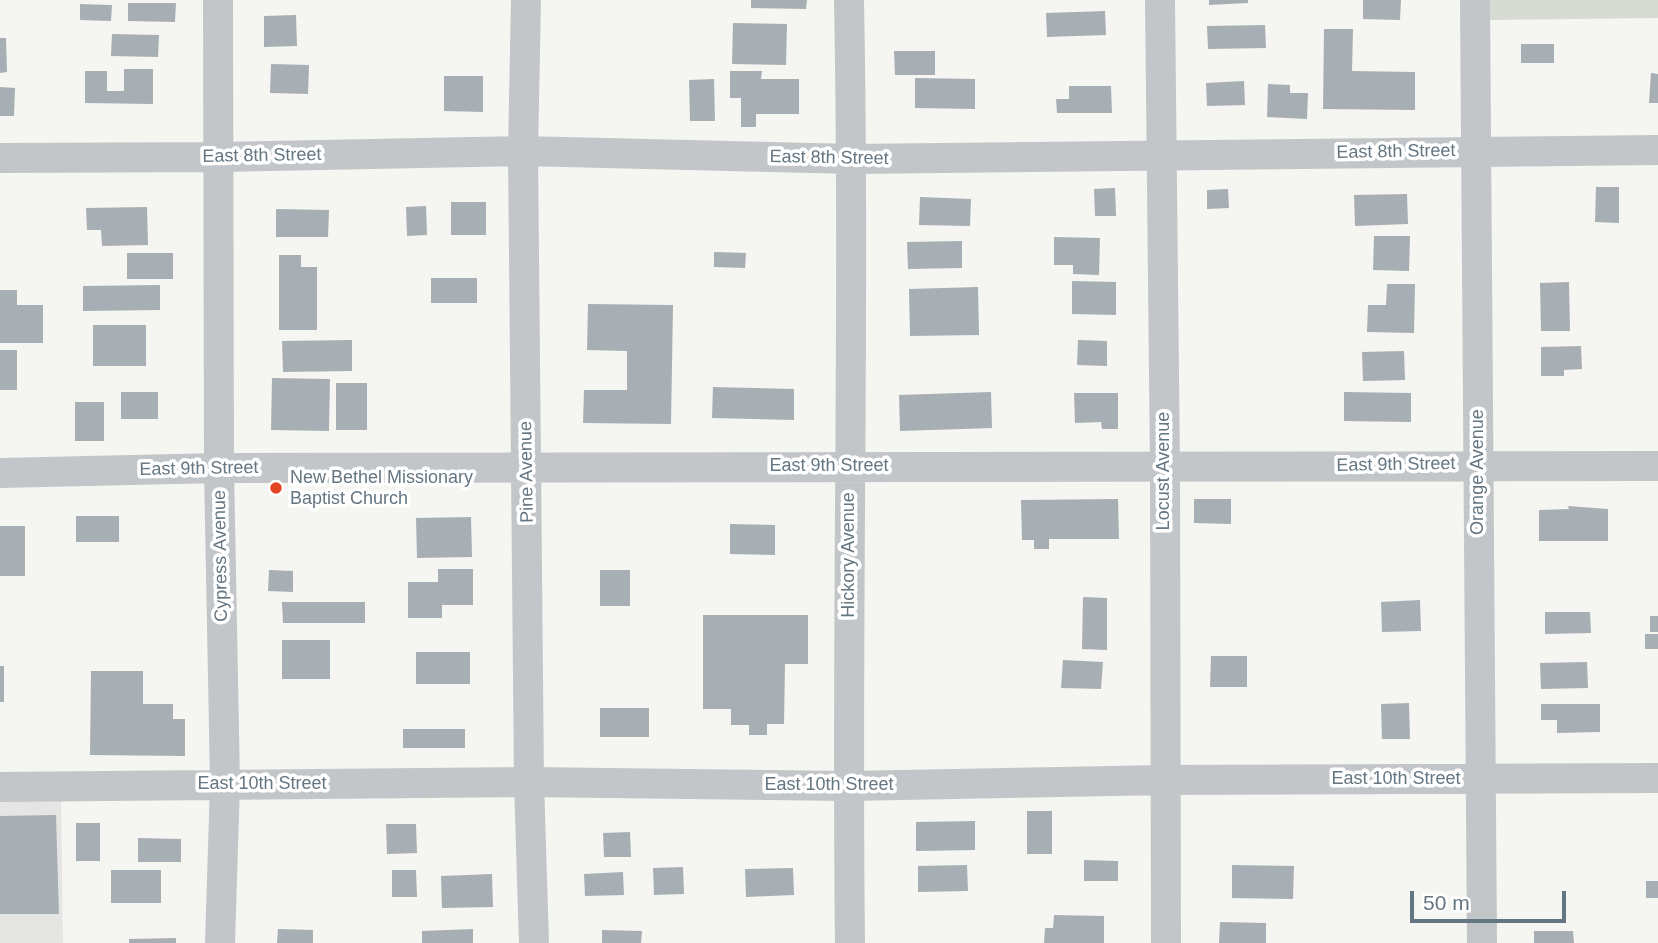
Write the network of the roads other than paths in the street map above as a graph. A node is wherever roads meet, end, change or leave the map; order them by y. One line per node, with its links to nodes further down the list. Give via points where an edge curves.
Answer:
1 (218, 0): 10 (street, Cypress Avenue)
2 (526, 0): 7 (street, Pine Avenue)
3 (849, 0): 12 (street, Hickory Avenue)
4 (1160, 0): 9 (street, Locust Avenue)
5 (1475, 0): 8 (street, Orange Avenue)
6 (1658, 150): 8 (street, East 8th Street)
7 (523, 151): 10 (street, East 8th Street); 12 (street, East 8th Street); 16 (street, Pine Avenue)
8 (1477, 151): 9 (street, East 8th Street); 13 (street, Orange Avenue)
9 (1161, 155): 12 (street, East 8th Street); 18 (street, Locust Avenue)
10 (220, 157): 11 (street, East 8th Street); 17 (street, Cypress Avenue)
11 (0, 158)
12 (852, 159): 14 (street, Hickory Avenue)
13 (1478, 464): 15 (street, East 9th Street); 18 (street, East 9th Street); 21 (street, Orange Avenue)
14 (850, 466): 16 (street, East 9th Street); 18 (street, East 9th Street); 25 (street, Hickory Avenue)
15 (1658, 466)
16 (527, 467): 17 (street, East 9th Street); 23 (street, Pine Avenue)
17 (219, 468): 19 (street, East 9th Street); 24 (street, Cypress Avenue)
18 (1165, 468): 22 (street, Locust Avenue)
19 (0, 473)
20 (1658, 778): 21 (street, East 10th Street)
21 (1481, 779): 22 (street, East 10th Street); 31 (street, Orange Avenue)
22 (1164, 780): 25 (street, East 10th Street); 30 (street, Locust Avenue)
23 (529, 782): 24 (street, East 10th Street); 25 (street, East 10th Street); 28 (street, Pine Avenue)
24 (225, 784): 26 (street, East 10th Street); 27 (street, Cypress Avenue)
25 (848, 786): 29 (street, Hickory Avenue)
26 (0, 787)
27 (220, 943)
28 (534, 943)
29 (850, 943)
30 (1166, 943)
31 (1482, 943)

